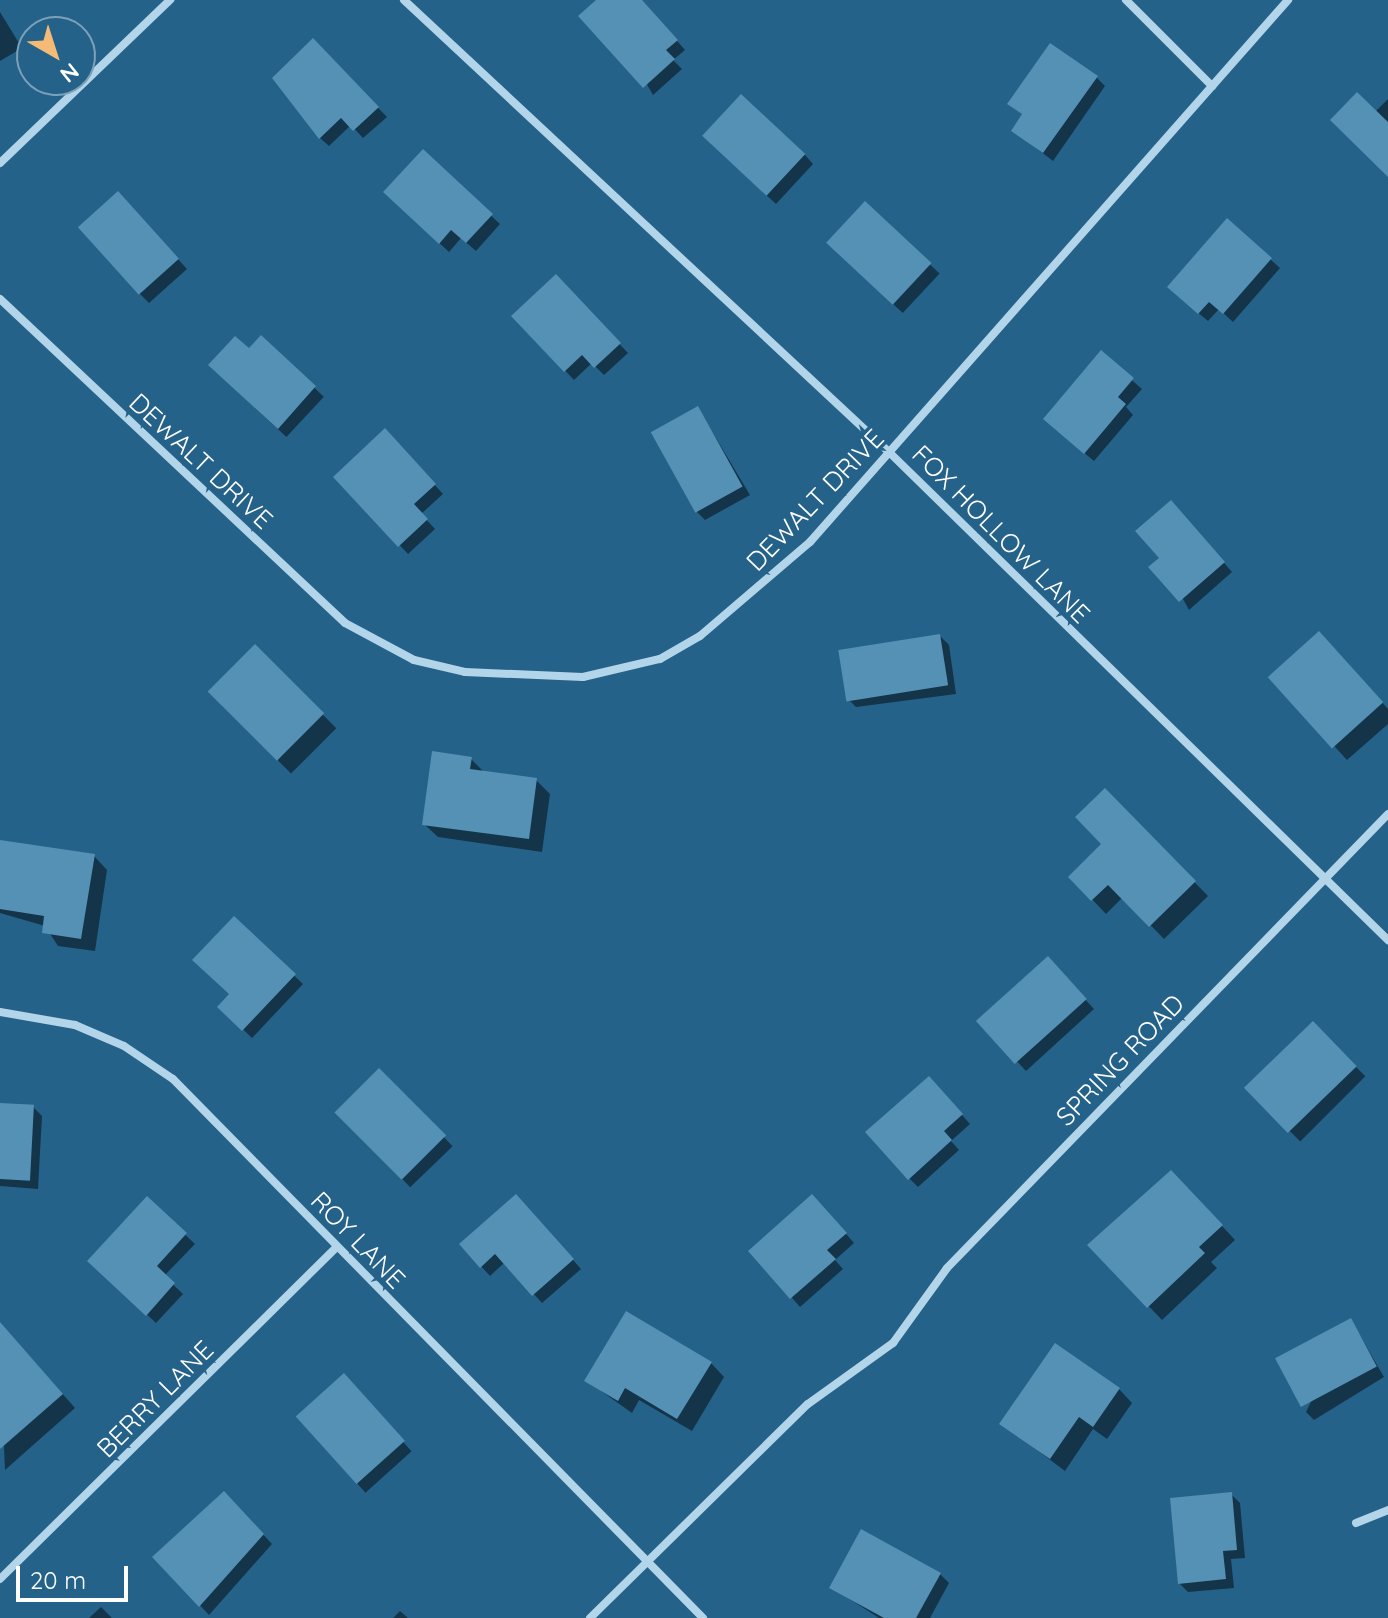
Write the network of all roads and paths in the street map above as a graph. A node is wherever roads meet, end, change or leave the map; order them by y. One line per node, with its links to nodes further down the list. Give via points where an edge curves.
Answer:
1 (170, 0): 6 (street)
2 (404, 0): 8 (street, FOX HOLLOW LANE)
3 (1126, 0): 5 (street)
4 (1288, 0): 5 (street, DEWALT DRIVE)
5 (1212, 86): 8 (street, DEWALT DRIVE)
6 (0, 163)
7 (0, 299): 8 (street, DEWALT DRIVE, via 345,623 414,660 465,672 583,677 660,659 728,614 810,542)
8 (890, 453): 10 (street, FOX HOLLOW LANE)
9 (1388, 814): 10 (street, SPRING ROAD)
10 (1324, 878): 11 (street, FOX HOLLOW LANE); 16 (street, SPRING ROAD, via 947,1268 893,1343 808,1404)
11 (1388, 940)
12 (0, 1012): 13 (street, ROY LANE, via 75,1025 124,1046 173,1079)
13 (337, 1247): 16 (street, ROY LANE); 17 (street, BERRY LANE)
14 (1388, 1510): 15 (street)
15 (1356, 1523)
16 (647, 1563): 18 (street); 19 (street, ROY LANE)
17 (0, 1579)
18 (590, 1618)
19 (703, 1618)

